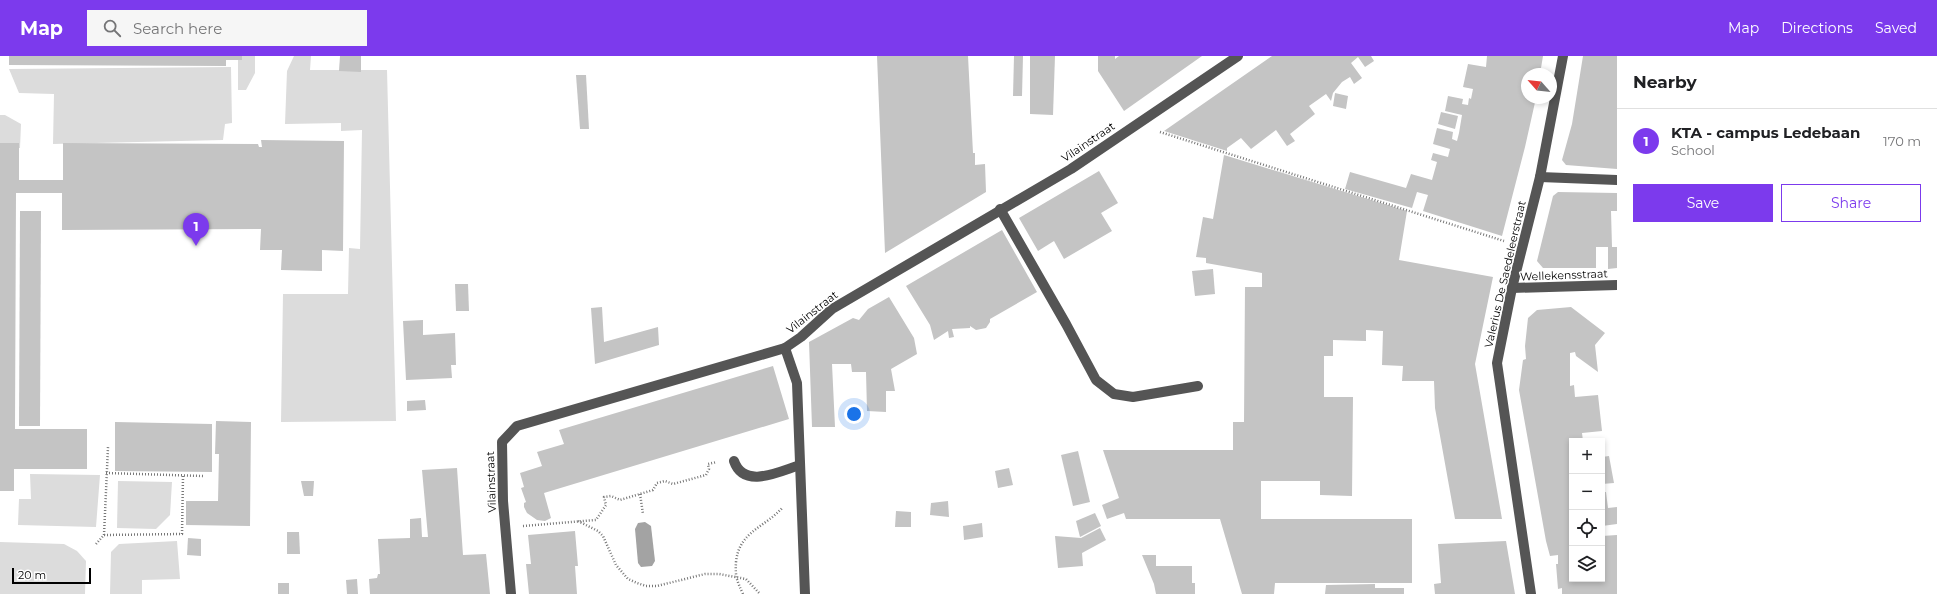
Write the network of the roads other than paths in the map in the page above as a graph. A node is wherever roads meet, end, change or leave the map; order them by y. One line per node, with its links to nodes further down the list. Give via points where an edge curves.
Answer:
1 (1238, 56): 5 (street, Vilainstraat, via 1071,169)
2 (1564, 56): 3 (street, Valerius De Saedeleerstraat)
3 (1540, 177): 4 (street); 7 (street, Valerius De Saedeleerstraat)
4 (1617, 180)
5 (1000, 209): 8 (street, Vilainstraat, via 832,309 802,337); 9 (street, via 1096,380 1114,394 1133,397)
6 (1617, 285): 7 (street, Wellekensstraat)
7 (1512, 288): 14 (street, Valerius De Saedeleerstraat, via 1497,364)
8 (785, 348): 11 (street, via 796,383); 12 (street, Vilainstraat, via 517,426 502,442 505,528)
9 (1198, 386)
10 (734, 461): 11 (street, via 741,473 759,477)
11 (800, 465): 13 (street)
12 (511, 594)
13 (805, 594)
14 (1531, 594)

